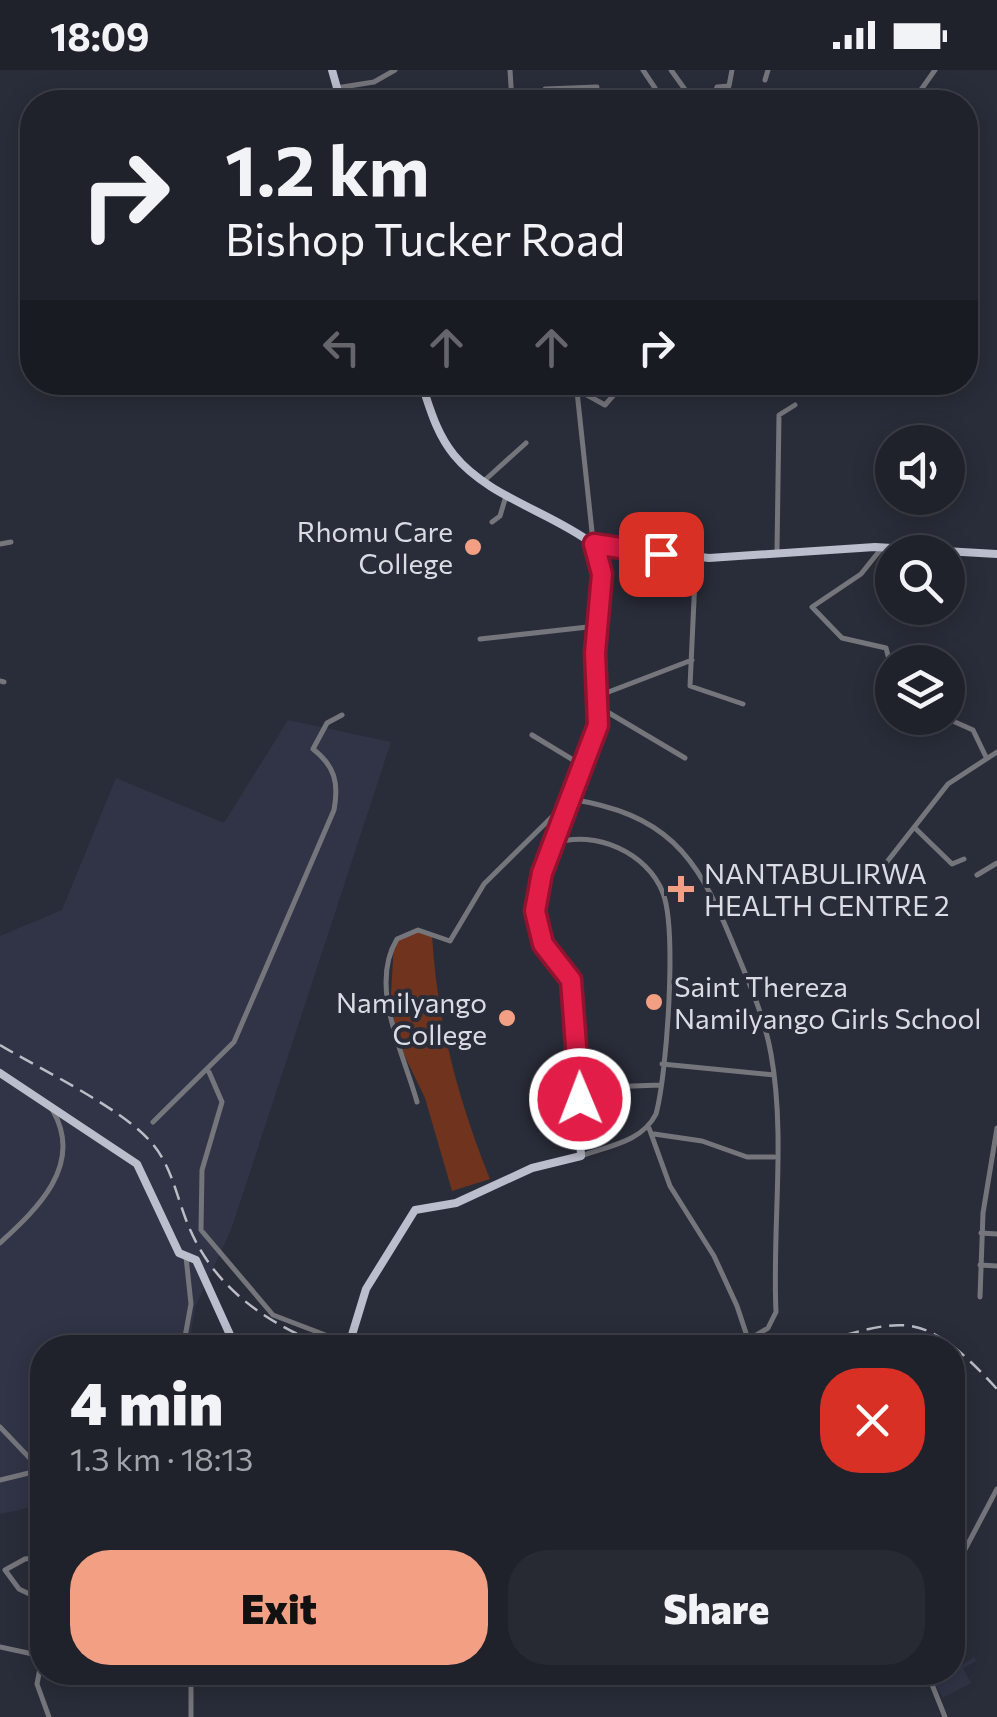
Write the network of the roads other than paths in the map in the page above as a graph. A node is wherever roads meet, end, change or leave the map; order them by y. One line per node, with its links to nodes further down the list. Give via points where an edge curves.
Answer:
1 (332, 70): 8 (main road)
2 (395, 70): 8 (street, via 374,82)
3 (643, 70): 9 (street)
4 (732, 70): 11 (street, via 729,86)
5 (768, 70): 6 (street)
6 (765, 80)
7 (597, 86): 10 (street)
8 (336, 88)
9 (655, 88)
10 (545, 90)
11 (717, 90)
12 (427, 395): 18 (main road, via 444,442)
13 (578, 395): 23 (street)
14 (590, 395): 15 (street, via 605,405)
15 (614, 395)
16 (795, 405): 25 (street, via 779,413)
17 (526, 443): 18 (street)
18 (484, 480): 19 (main road)
19 (507, 493): 20 (street); 23 (main road)
20 (492, 522)
21 (11, 542): 22 (street)
22 (0, 544)
23 (594, 544): 29 (main road); 30 (main road, via 602,574)
24 (875, 547): 25 (main road)
25 (777, 551): 29 (main road)
26 (965, 552): 27 (main road)
27 (997, 554)
28 (875, 556): 32 (street, via 812,608 842,638)
29 (696, 557): 33 (street)
30 (597, 626): 31 (street); 34 (main road)
31 (480, 638)
32 (875, 646)
33 (692, 660): 34 (street); 35 (street, via 691,688)
34 (598, 696): 36 (main road)
35 (742, 704)
36 (599, 707): 42 (street); 43 (main road)
37 (342, 714): 54 (street, via 328,722 313,749 336,778 334,810 234,1042)
38 (965, 726): 41 (street)
39 (532, 735): 43 (street)
40 (997, 752): 41 (street)
41 (986, 757): 45 (street, via 948,784)
42 (685, 758)
43 (583, 766): 44 (main road)
44 (570, 799): 46 (main road); 56 (street, via 632,813 679,846 709,883 748,978); 59 (street, via 484,884 450,941 418,930 393,944 393,1034)
45 (915, 828): 47 (street, via 952,864); 49 (street)
46 (552, 844): 53 (street, via 599,839 637,861 659,886 668,924); 64 (main road, via 535,922 572,985)
47 (964, 859)
48 (997, 864): 50 (street)
49 (879, 872)
50 (977, 875)
51 (464, 1035): 52 (street)
52 (451, 1039)
53 (662, 1064): 56 (street); 57 (street)
54 (209, 1072): 61 (street); 75 (street, via 222,1102 202,1170 201,1230 273,1315)
55 (0, 1073): 60 (main road)
56 (774, 1075): 65 (street)
57 (661, 1085): 58 (street); 63 (street)
58 (605, 1087)
59 (417, 1102)
60 (51, 1103): 68 (street, via 64,1145 59,1171 45,1197); 69 (main road, via 137,1164 179,1252)
61 (153, 1122)
62 (997, 1128): 66 (street)
63 (650, 1130): 64 (street); 65 (street, via 747,1157); 77 (street, via 670,1186 714,1256)
64 (581, 1156): 76 (main road, via 411,1214 362,1297)
65 (775, 1157): 78 (street, via 776,1317)
66 (981, 1233): 67 (street); 70 (street)
67 (997, 1234)
68 (0, 1244)
69 (187, 1256): 73 (street, via 192,1304); 74 (main road, via 196,1260)
70 (980, 1265): 71 (street); 72 (street)
71 (997, 1266)
72 (980, 1297)
73 (186, 1335)
74 (230, 1335)
75 (321, 1335)
76 (351, 1335)
77 (746, 1335)
78 (760, 1335)
79 (0, 1427): 80 (street)
80 (30, 1458)
81 (30, 1473): 82 (street)
82 (0, 1480)
83 (997, 1490): 84 (street)
84 (965, 1550)
85 (30, 1560): 86 (street, via 5,1572)
86 (30, 1594)
87 (0, 1648): 88 (street)
88 (30, 1654)
89 (37, 1685): 92 (street)
90 (190, 1685): 93 (street)
91 (932, 1685): 94 (street)
92 (49, 1717)
93 (190, 1717)
94 (945, 1717)

